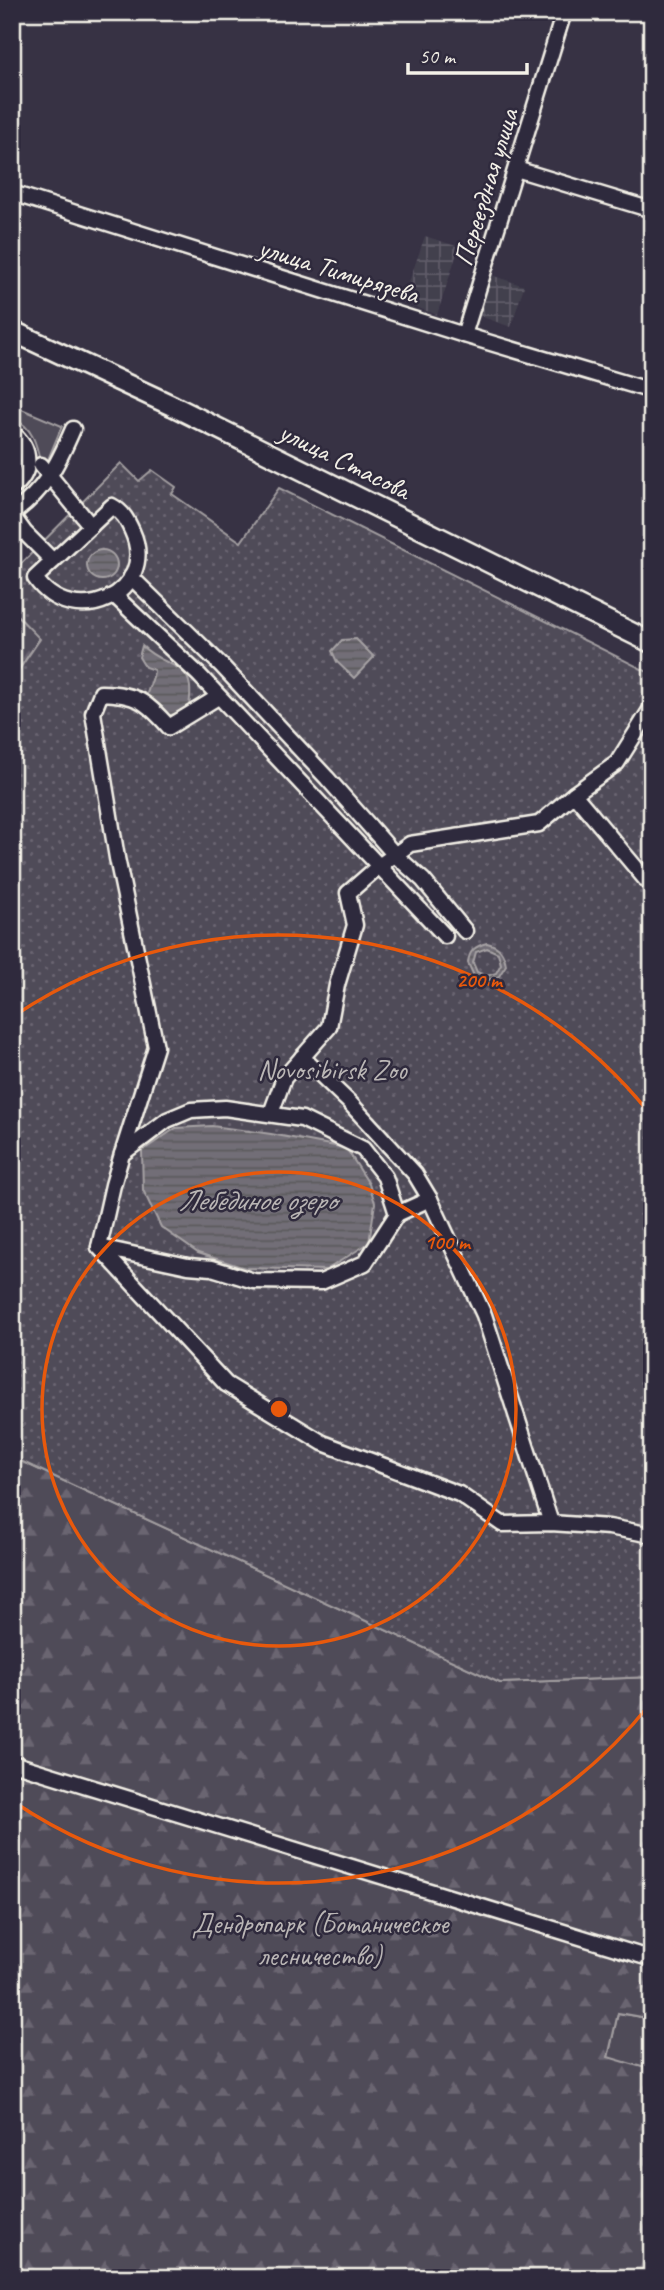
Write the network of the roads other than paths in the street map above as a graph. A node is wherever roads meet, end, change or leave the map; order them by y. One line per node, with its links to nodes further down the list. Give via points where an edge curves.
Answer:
1 (565, 12): 2 (street, Переездная улица)
2 (516, 169): 4 (street); 6 (street, Переездная улица)
3 (12, 193): 6 (street, улица Тимирязева)
4 (652, 211)
5 (12, 331): 19 (street, улица Стасова)
6 (464, 335): 7 (street, улица Тимирязева)
7 (652, 391)
8 (73, 429): 11 (street)
9 (12, 433): 12 (street, via 28,455 24,476)
10 (41, 465): 11 (street)
11 (51, 477): 13 (street); 15 (street)
12 (15, 486): 13 (street)
13 (31, 500): 14 (street)
14 (12, 515): 16 (street)
15 (86, 520): 16 (street); 17 (street, via 112,506 127,519 137,558)
16 (48, 557): 18 (street, via 35,578 58,599 76,606)
17 (131, 577): 18 (street); 23 (street, via 256,702)
18 (115, 596): 20 (street)
19 (652, 643)
20 (218, 697): 24 (street); 30 (street, via 169,727 152,708 126,694 102,693 93,713 156,1047)
21 (652, 707): 22 (street, via 617,763)
22 (574, 794): 23 (street, via 539,824 411,844); 25 (street)
23 (395, 855): 24 (street); 26 (street, via 423,880)
24 (379, 866): 27 (street); 28 (street, via 348,893 355,925 329,1027)
25 (652, 887)
26 (465, 931)
27 (445, 936)
28 (302, 1058): 29 (street, via 284,1078); 31 (street, via 415,1174)
29 (271, 1113): 30 (street, via 191,1110 167,1120); 32 (street, via 302,1119 363,1149 385,1177)
30 (122, 1154): 33 (street)
31 (430, 1199): 32 (street); 34 (street, via 484,1315)
32 (397, 1214): 33 (street, via 365,1263 321,1282 254,1281 212,1268)
33 (99, 1247): 34 (street, via 226,1384 323,1443 458,1494 502,1524)
34 (551, 1523): 35 (street)
35 (652, 1535)
36 (12, 1763): 37 (street)
37 (652, 1959)

